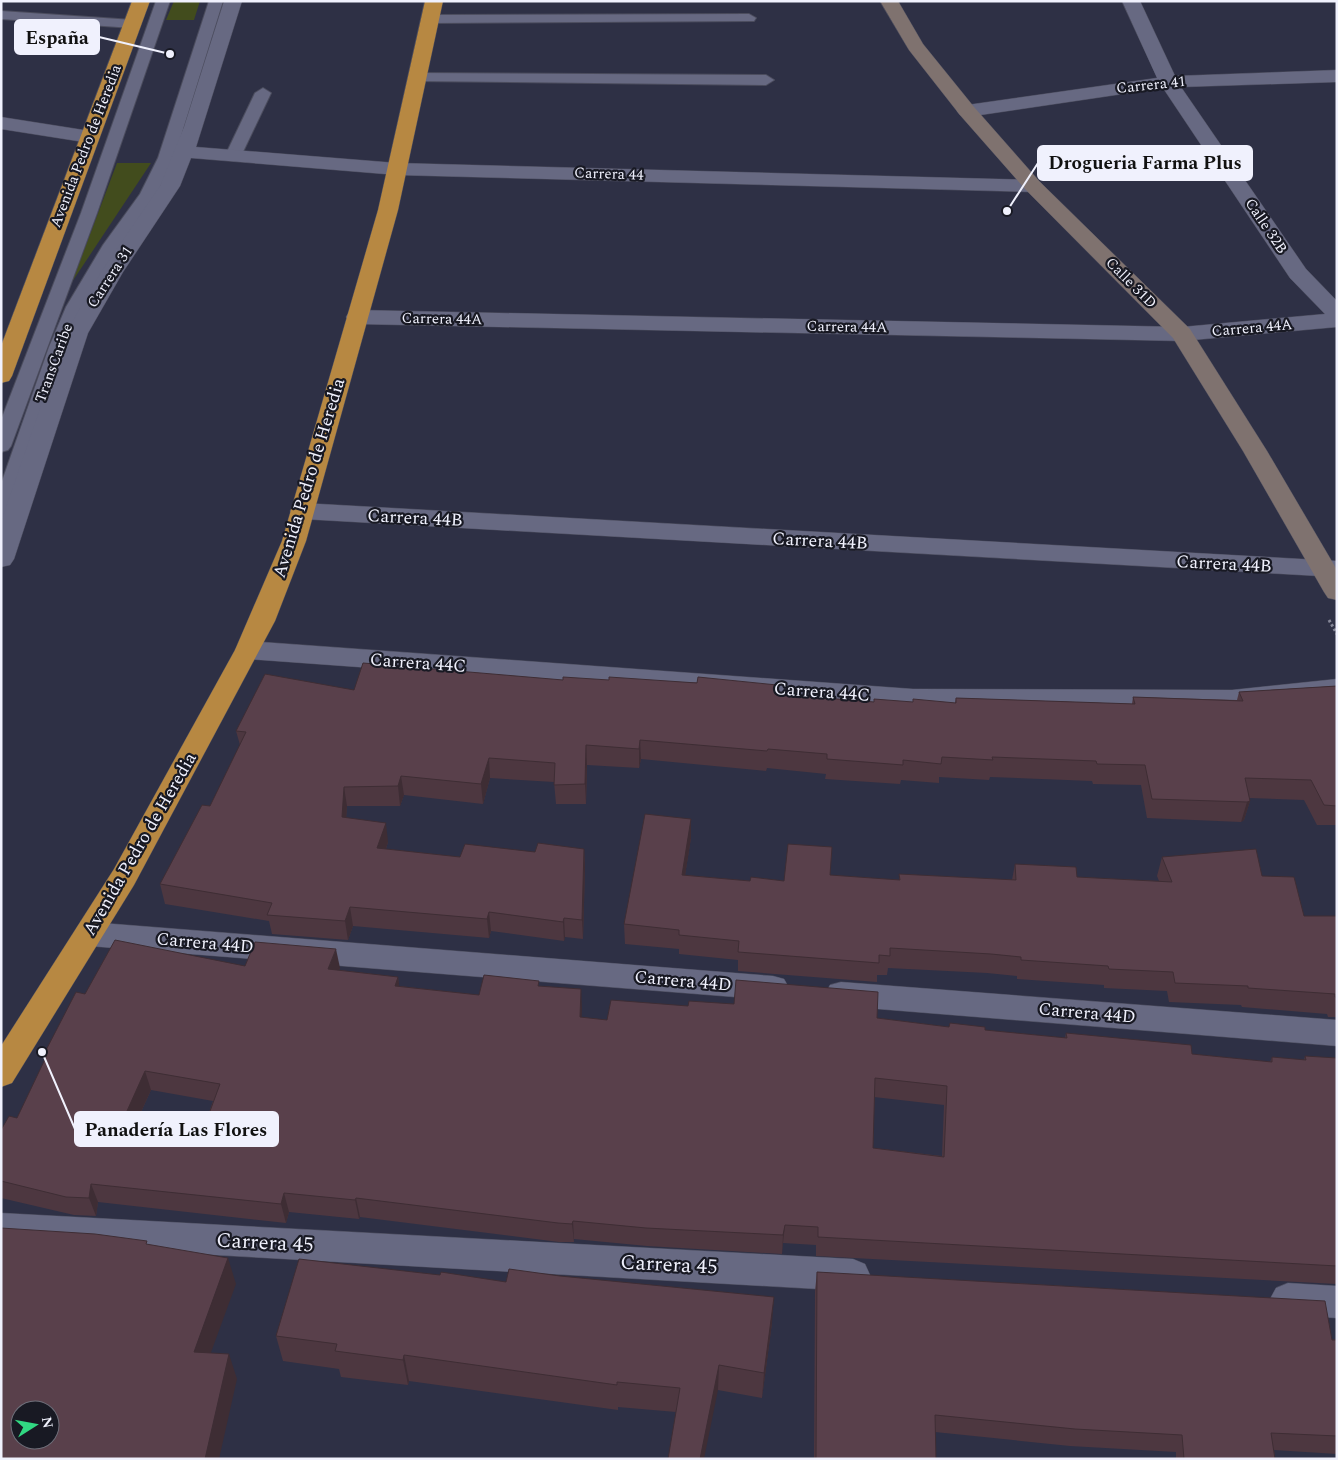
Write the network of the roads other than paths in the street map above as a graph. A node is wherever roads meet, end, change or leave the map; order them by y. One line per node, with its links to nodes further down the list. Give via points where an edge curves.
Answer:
1 (141, 1): 10 (highway, Avenida Pedro de Heredia)
2 (163, 1): 28 (lane, TransCaribe, via 89,213)
3 (216, 1): 30 (lane, TransCaribe, via 166,158 148,195 112,245 75,308 58,347)
4 (233, 1): 19 (street, Carrera 31)
5 (889, 1): 16 (street, Calle 31D, via 916,46)
6 (1131, 1): 14 (street, Calle 32B)
7 (432, 10): 9 (lane); 12 (highway, Avenida Pedro de Heredia)
8 (1, 15): 10 (lane)
9 (749, 18)
10 (132, 24): 18 (highway, Avenida Pedro de Heredia)
11 (1337, 76): 14 (street, Carrera 41)
12 (417, 78): 13 (lane); 21 (highway, Avenida Pedro de Heredia)
13 (766, 80)
14 (1168, 82): 16 (street, Carrera 41); 23 (street, Calle 32B, via 1298,273)
15 (263, 93): 20 (lane)
16 (967, 110): 22 (street, Calle 31D)
17 (1, 123): 18 (street)
18 (90, 137): 27 (highway, Avenida Pedro de Heredia)
19 (185, 152): 20 (street, Carrera 44); 31 (street, Carrera 31, via 170,186 112,272 77,333)
20 (233, 156): 21 (street, Carrera 44)
21 (397, 169): 22 (street, Carrera 44); 24 (highway, Avenida Pedro de Heredia)
22 (1033, 186): 26 (street, Calle 31D)
23 (1337, 314)
24 (357, 317): 26 (street, Carrera 44A); 29 (highway, Avenida Pedro de Heredia)
25 (1337, 320): 26 (street, Carrera 44A)
26 (1182, 334): 32 (street, Calle 31D)
27 (1, 376)
28 (1, 446)
29 (302, 511): 32 (street, Carrera 44B); 34 (highway, Avenida Pedro de Heredia, via 280,579)
30 (1, 513)
31 (1, 559)
32 (1330, 569): 33 (street, Calle 31D)
33 (1337, 592)
34 (248, 650): 35 (street, Carrera 44C, via 913,698 1232,699); 36 (highway, Avenida Pedro de Heredia, via 124,877)
35 (1337, 688)
36 (89, 934): 37 (street, Carrera 44D); 38 (highway, Avenida Pedro de Heredia)
37 (1337, 1033)
38 (1, 1074)
39 (1, 1228): 40 (street, Carrera 45)
40 (888, 1277)
41 (1257, 1297): 42 (street)
42 (1337, 1302)

